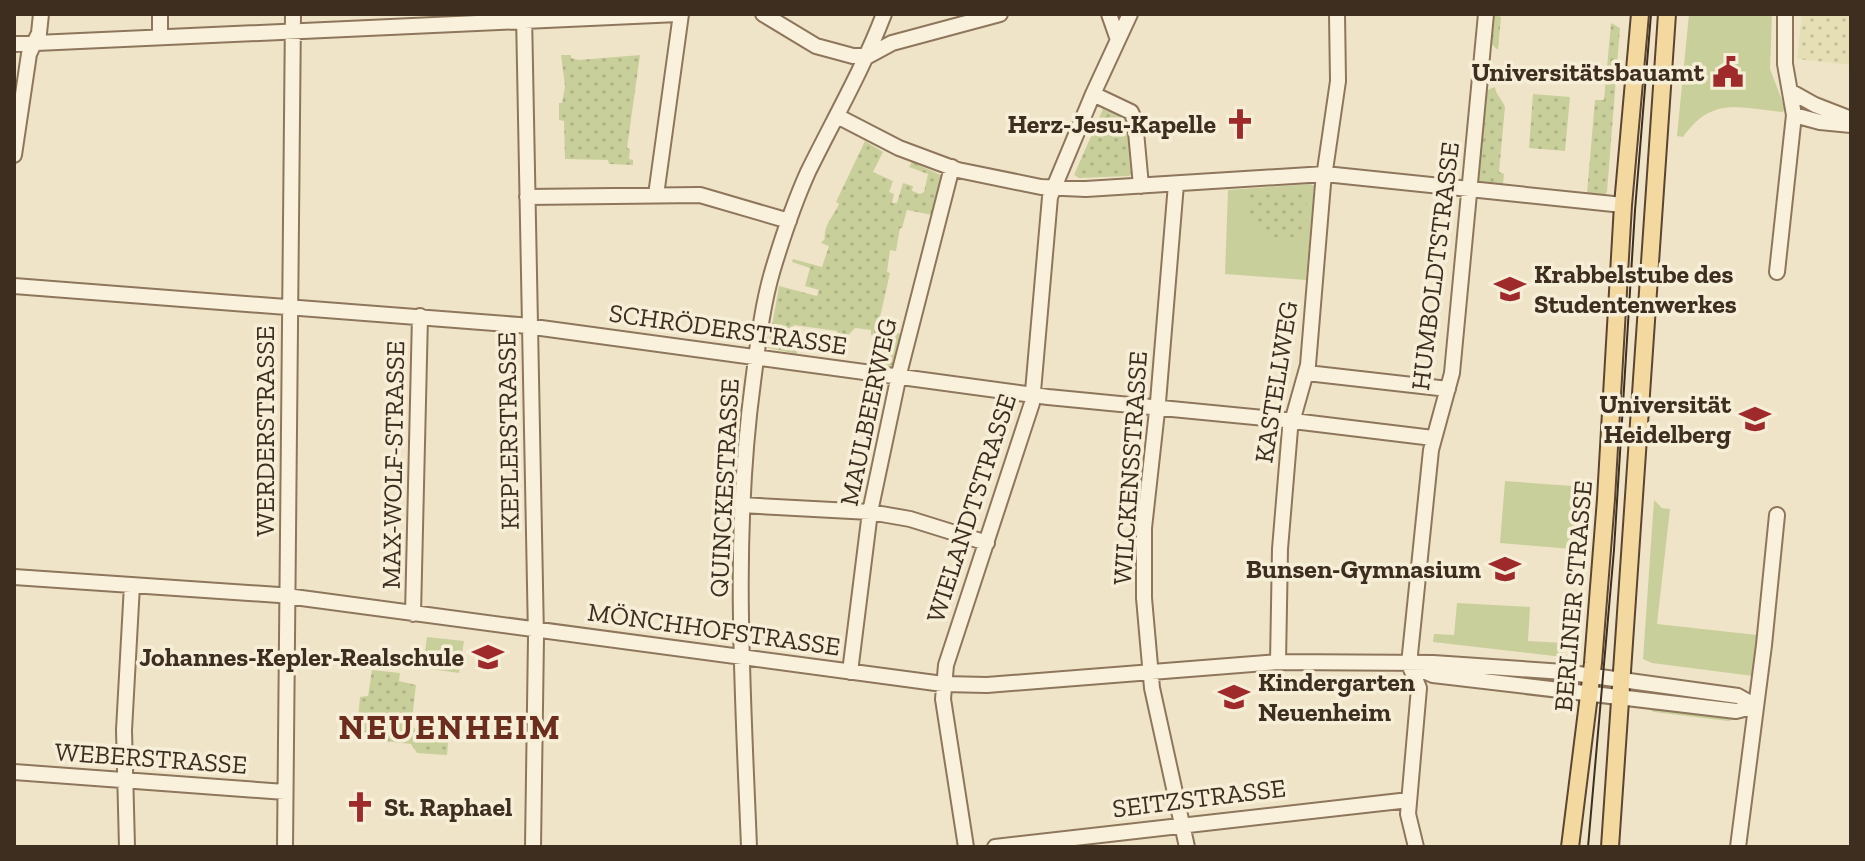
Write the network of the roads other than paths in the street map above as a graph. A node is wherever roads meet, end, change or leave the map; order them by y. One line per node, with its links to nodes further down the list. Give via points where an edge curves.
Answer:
1 (41, 14): 19 (street)
2 (160, 14): 17 (street)
3 (293, 14): 16 (street, WERDERSTRASSE)
4 (680, 14): 15 (street); 34 (street)
5 (763, 14): 21 (street, via 816,46)
6 (884, 14): 21 (street, QUINCKESTRASSE)
7 (1000, 14): 21 (street, via 892,43)
8 (1109, 14): 18 (street)
9 (1130, 14): 18 (street, WIELANDTSTRASSE)
10 (1337, 14): 29 (street, KASTELLWEG, via 1338,81)
11 (1486, 14): 33 (street, HUMBOLDTSTRASSE)
12 (1640, 14): 36 (main road, BERLINER STRASSE)
13 (1667, 14): 66 (main road, BERLINER STRASSE)
14 (1785, 14): 23 (street, via 1785,64)
15 (524, 17): 16 (street); 35 (street, KEPLERSTRASSE)
16 (292, 32): 17 (street); 40 (street, WERDERSTRASSE)
17 (160, 36): 19 (street)
18 (1117, 37): 22 (street, WIELANDTSTRASSE)
19 (35, 43): 20 (street); 27 (street)
20 (14, 44)
21 (868, 56): 25 (street, QUINCKESTRASSE)
22 (1093, 94): 31 (street, via 1131,112); 32 (street, WIELANDTSTRASSE)
23 (1797, 94): 24 (street); 26 (street)
24 (1794, 115): 26 (street); 38 (street)
25 (837, 116): 28 (street, via 899,148); 37 (street, QUINCKESTRASSE)
26 (1851, 122)
27 (14, 155)
28 (952, 167): 32 (street); 45 (street, MAULBEERWEG)
29 (1325, 174): 30 (street); 33 (street); 44 (street, KASTELLWEG)
30 (1176, 184): 31 (street); 48 (street, WILCKENSSTRASSE)
31 (1141, 186): 32 (street)
32 (1053, 188): 47 (street, WIELANDTSTRASSE)
33 (1469, 191): 36 (street); 46 (street, HUMBOLDTSTRASSE)
34 (656, 195): 35 (street); 37 (street, via 700,195)
35 (527, 197): 42 (street, KEPLERSTRASSE)
36 (1623, 205): 65 (main road, BERLINER STRASSE)
37 (789, 221): 43 (street, QUINCKESTRASSE, via 772,272)
38 (1777, 272)
39 (14, 286): 40 (street, SCHRÖDERSTRASSE)
40 (289, 306): 41 (street, SCHRÖDERSTRASSE); 57 (street, WERDERSTRASSE)
41 (420, 316): 42 (street, SCHRÖDERSTRASSE); 58 (street, MAX-WOLF-STRASSE)
42 (530, 322): 43 (street, SCHRÖDERSTRASSE); 59 (street, KEPLERSTRASSE)
43 (755, 357): 45 (street, SCHRÖDERSTRASSE); 51 (street, QUINCKESTRASSE)
44 (1307, 373): 46 (street); 49 (street, KASTELLWEG)
45 (899, 377): 47 (street, SCHRÖDERSTRASSE); 52 (street, MAULBEERWEG)
46 (1448, 389): 50 (street, HUMBOLDTSTRASSE)
47 (1033, 395): 48 (street, SCHRÖDERSTRASSE); 54 (street, WIELANDTSTRASSE)
48 (1158, 407): 49 (street, SCHRÖDERSTRASSE); 64 (street, WILCKENSSTRASSE, via 1144,528)
49 (1293, 421): 50 (street, SCHRÖDERSTRASSE); 61 (street, KASTELLWEG, via 1280,549)
50 (1433, 438): 62 (street, HUMBOLDTSTRASSE)
51 (741, 505): 52 (street); 60 (street, QUINCKESTRASSE)
52 (870, 512): 54 (street); 63 (street, MAULBEERWEG)
53 (1777, 515): 70 (street)
54 (987, 543): 67 (street, WIELANDTSTRASSE)
55 (14, 577): 56 (street, MÖNCHHOFSTRASSE)
56 (132, 585): 57 (street, MÖNCHHOFSTRASSE); 72 (street)
57 (289, 596): 58 (street, MÖNCHHOFSTRASSE); 73 (street, WERDERSTRASSE)
58 (413, 614): 59 (street, MÖNCHHOFSTRASSE)
59 (536, 624): 60 (street, MÖNCHHOFSTRASSE); 78 (street, KEPLERSTRASSE)
60 (743, 656): 63 (street, MÖNCHHOFSTRASSE); 79 (street, QUINCKESTRASSE)
61 (1278, 662): 62 (street, MÖNCHHOFSTRASSE); 64 (street, MÖNCHHOFSTRASSE)
62 (1409, 664): 65 (street, MÖNCHHOFSTRASSE); 68 (street, MÖNCHHOFSTRASSE, via 1433,675); 74 (street, HUMBOLDTSTRASSE, via 1419,688)
63 (850, 672): 67 (street, MÖNCHHOFSTRASSE)
64 (1150, 673): 67 (street, MÖNCHHOFSTRASSE); 75 (street, WILCKENSSTRASSE)
65 (1592, 676): 66 (street, MÖNCHHOFSTRASSE); 68 (main road, BERLINER STRASSE)
66 (1622, 680): 69 (main road, BERLINER STRASSE); 70 (street, MÖNCHHOFSTRASSE, via 1738,696)
67 (943, 684): 80 (street, WIELANDTSTRASSE)
68 (1590, 693): 69 (street, MÖNCHHOFSTRASSE); 84 (main road, BERLINER STRASSE)
69 (1621, 698): 70 (street, MÖNCHHOFSTRASSE, via 1736,711); 85 (main road, BERLINER STRASSE)
70 (1756, 706): 86 (street)
71 (14, 772): 72 (street, WEBERSTRASSE)
72 (126, 779): 73 (street, WEBERSTRASSE); 76 (street)
73 (285, 792): 77 (street, WERDERSTRASSE)
74 (1409, 800): 75 (street, SEITZSTRASSE); 83 (street, HUMBOLDTSTRASSE)
75 (1182, 824): 81 (street, SEITZSTRASSE); 82 (street, WILCKENSSTRASSE)
76 (127, 847)
77 (285, 847)
78 (533, 847)
79 (749, 847)
80 (966, 847)
81 (995, 847)
82 (1187, 847)
83 (1416, 847)
84 (1570, 847)
85 (1610, 847)
86 (1738, 847)

